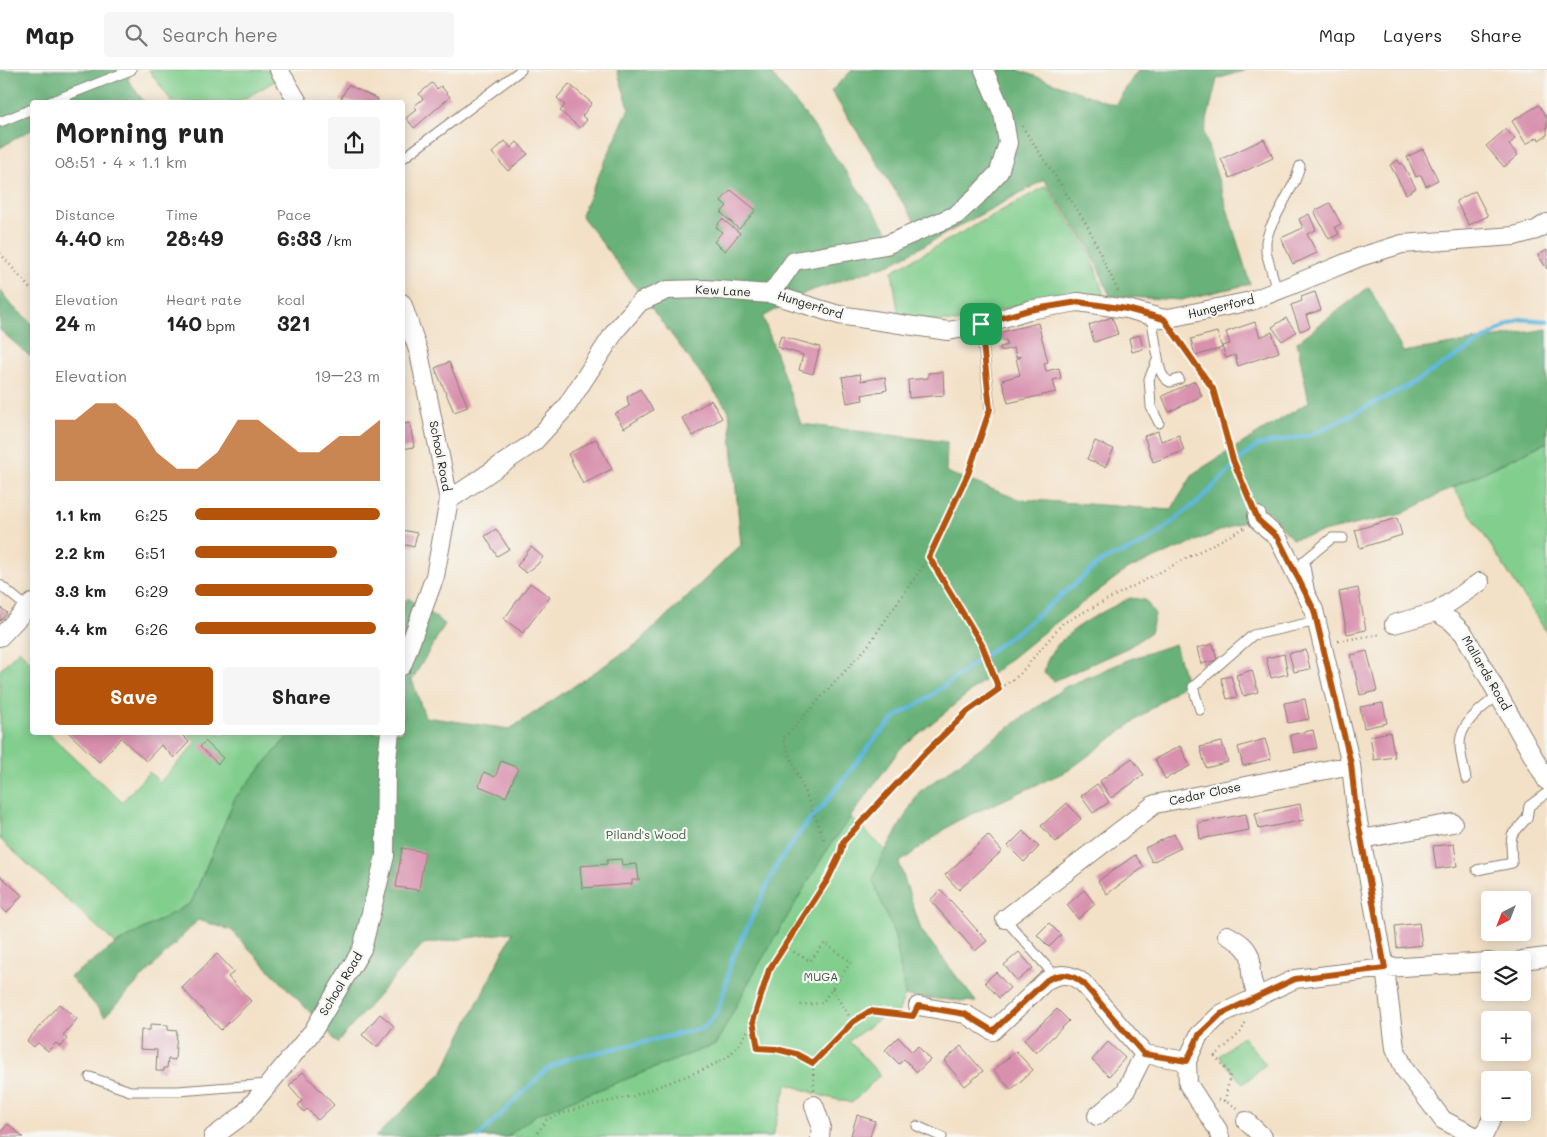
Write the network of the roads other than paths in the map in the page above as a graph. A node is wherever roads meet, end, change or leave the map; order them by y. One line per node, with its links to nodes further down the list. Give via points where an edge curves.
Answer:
1 (131, 70): 5 (lane)
2 (279, 70): 6 (street)
3 (522, 70): 9 (lane)
4 (984, 70): 13 (street, via 1003,114 1008,143 999,172 977,196 956,215 886,245 794,261)
5 (55, 100)
6 (297, 100)
7 (30, 110): 8 (lane)
8 (0, 122)
9 (405, 156)
10 (1300, 166): 12 (lane, via 1266,241)
11 (1547, 223): 12 (street, Hungerford, via 1514,236 1402,244 1360,257)
12 (1277, 291): 15 (street, Hungerford, via 1251,301)
13 (771, 294): 16 (street, Hungerford, via 839,315 911,326 948,331); 21 (street, Kew Lane, via 667,290 640,302 616,330 566,407 533,443)
14 (405, 312): 21 (street, School Road, via 419,353)
15 (1158, 317): 16 (street, Hungerford, via 1078,302 1029,310); 17 (lane)
16 (981, 324): 19 (lane)
17 (1158, 358): 18 (lane, via 1166,380); 20 (lane, via 1149,379 1151,407)
18 (1179, 379)
19 (990, 409)
20 (1159, 423)
21 (449, 500): 31 (street, School Road, via 436,576)
22 (1258, 518): 28 (street, via 1278,538)
23 (1343, 538): 28 (lane, via 1332,538 1304,561)
24 (1480, 582): 27 (street)
25 (0, 585): 26 (lane)
26 (30, 605): 30 (street)
27 (1436, 612): 29 (street); 32 (street, Mallards Road, via 1464,634)
28 (1316, 616): 33 (lane, via 1253,635 1193,687); 35 (street)
29 (1394, 624)
30 (0, 637)
31 (405, 658)
32 (1498, 695): 36 (lane, via 1475,715 1463,731 1460,743); 37 (street, Mallards Road)
33 (1200, 710)
34 (390, 735): 54 (street, School Road, via 385,856 362,949 312,1032)
35 (1351, 764): 40 (street); 42 (street, Cedar Close, via 1155,804)
36 (1466, 779)
37 (1547, 781)
38 (1547, 793): 41 (lane, via 1529,806 1527,818 1512,835 1512,863)
39 (1453, 823): 40 (street)
40 (1361, 839): 47 (street)
41 (1477, 870)
42 (1005, 919): 48 (lane)
43 (1227, 935): 49 (street, via 1246,948 1251,960)
44 (1547, 957): 45 (street)
45 (1531, 959)
46 (1481, 963): 47 (street)
47 (1385, 968): 49 (street, via 1295,979); 65 (street, via 1395,1048 1405,1070 1443,1120)
48 (1055, 976): 50 (street, via 1035,990 993,1031 965,1014); 51 (street, via 1067,974 1083,983)
49 (1254, 998): 52 (street, via 1221,1014 1199,1035)
50 (918, 1006)
51 (1144, 1054): 52 (street); 56 (street, via 1125,1092)
52 (1187, 1061): 63 (street, via 1188,1084)
53 (90, 1077): 54 (lane, via 130,1091)
54 (268, 1084): 60 (street, School Road, via 243,1115)
55 (814, 1105): 61 (street, via 821,1125)
56 (1098, 1116)
57 (1491, 1121): 66 (street)
58 (1246, 1122): 64 (street)
59 (917, 1126): 62 (lane)
60 (213, 1137)
61 (820, 1137)
62 (942, 1137)
63 (1220, 1137)
64 (1263, 1137)
65 (1476, 1137)
66 (1483, 1137)

